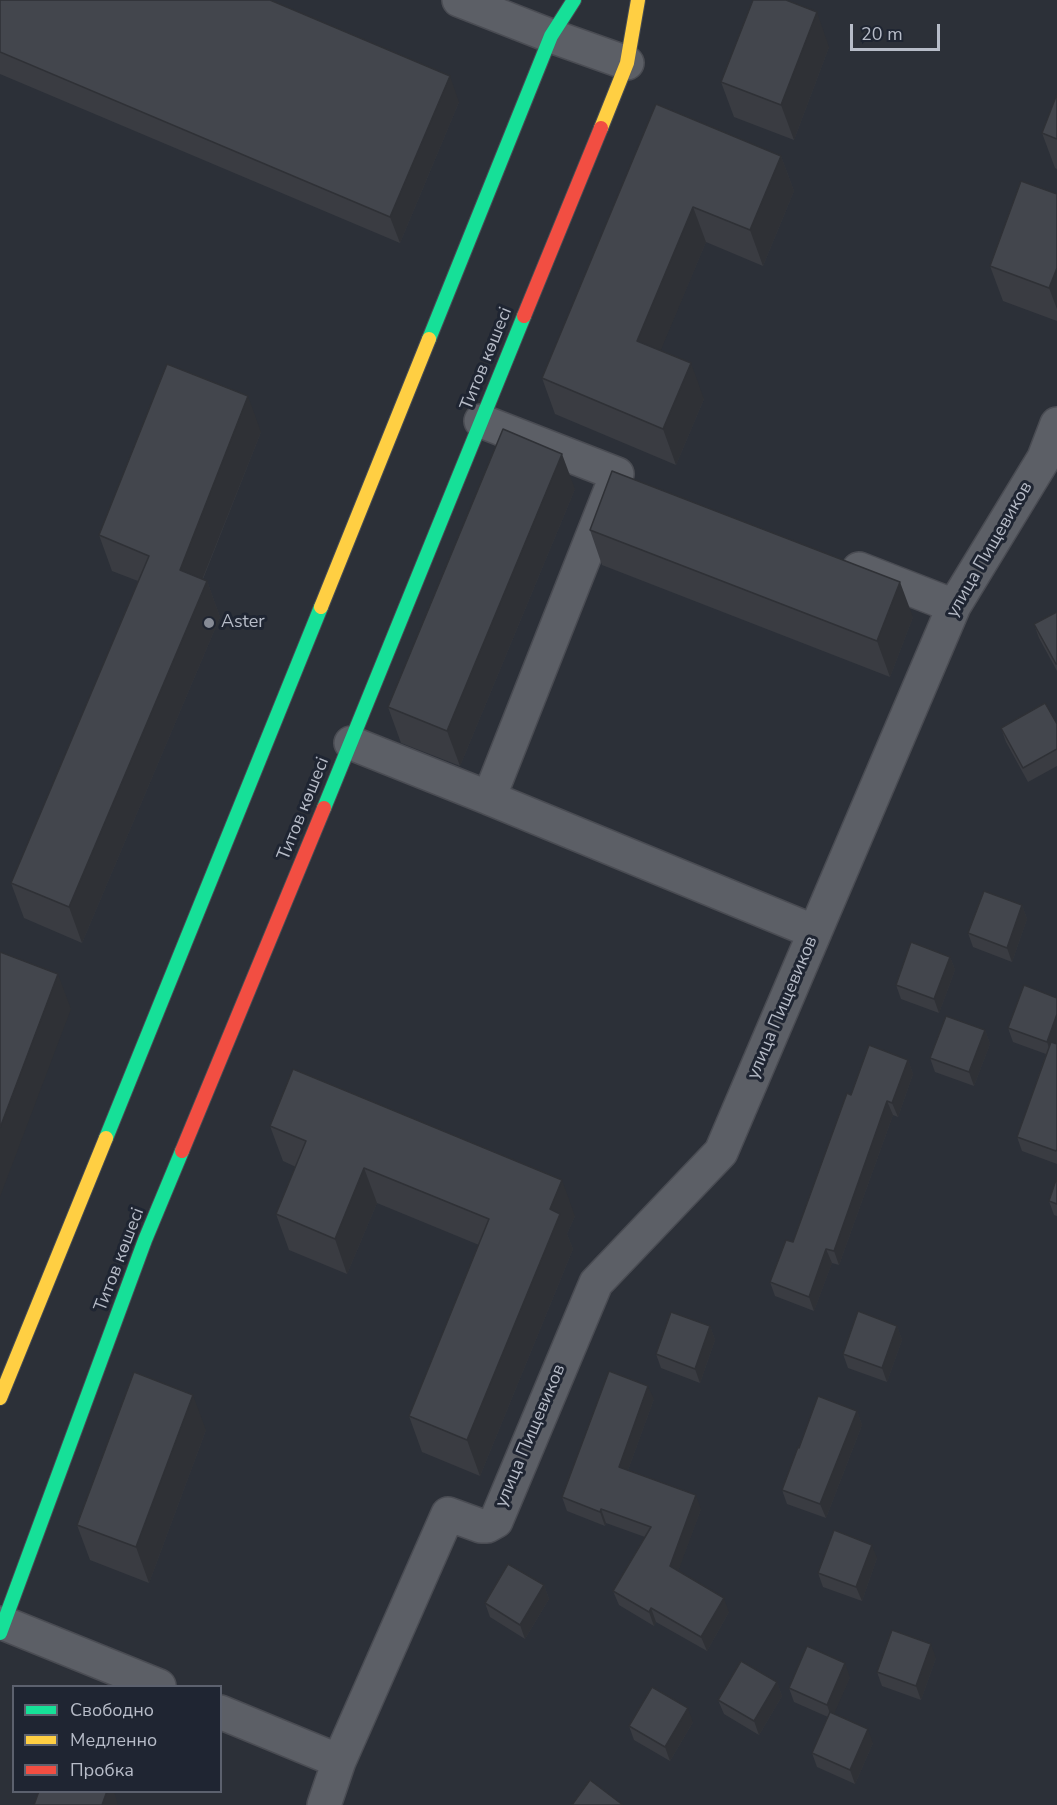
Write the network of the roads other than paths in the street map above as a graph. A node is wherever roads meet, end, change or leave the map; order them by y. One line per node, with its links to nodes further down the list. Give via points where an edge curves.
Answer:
1 (459, 0): 4 (street)
2 (574, 0): 4 (highway)
3 (638, 0): 5 (highway, Титов көшесі)
4 (551, 36): 5 (street); 13 (highway)
5 (627, 63): 6 (highway, Титов көшесі)
6 (481, 421): 10 (highway, Титов көшесі); 11 (street, via 628,479)
7 (1057, 424): 9 (street, улица Пищевиков, via 1044,458)
8 (835, 559): 9 (street)
9 (954, 606): 12 (street, улица Пищевиков)
10 (351, 743): 11 (street); 14 (highway, Титов көшесі, via 145,1240)
11 (489, 798): 12 (street)
12 (815, 932): 17 (street, улица Пищевиков, via 721,1152 596,1283 496,1521 481,1526 448,1514)
13 (0, 1398)
14 (2, 1628): 15 (street)
15 (156, 1685)
16 (222, 1713): 17 (street)
17 (339, 1761): 18 (street)
18 (324, 1805)

